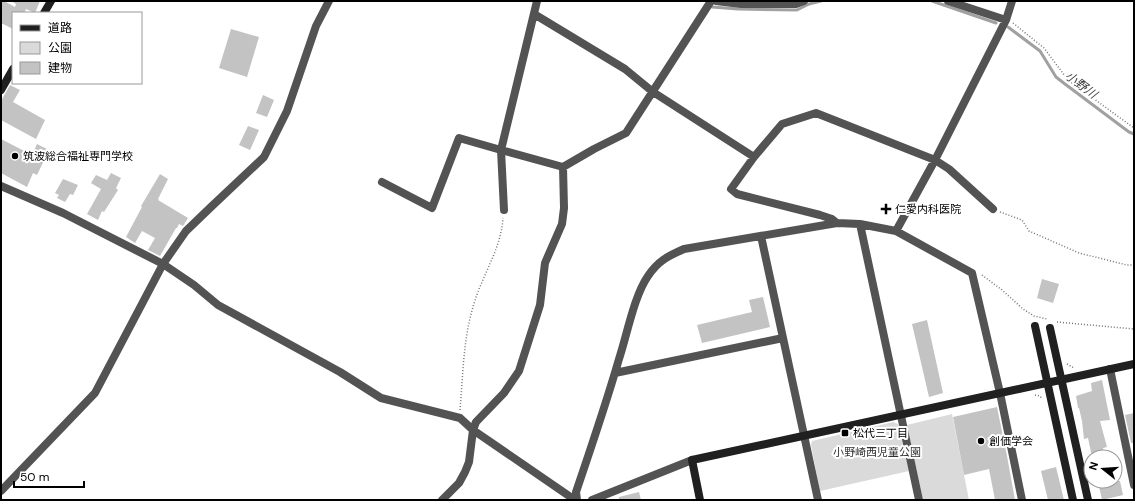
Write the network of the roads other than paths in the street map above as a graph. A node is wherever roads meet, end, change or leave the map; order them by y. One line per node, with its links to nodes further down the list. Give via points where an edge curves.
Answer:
1 (51, 1): 9 (street)
2 (329, 1): 27 (street, via 316,26 287,111 264,157 186,231)
3 (537, 1): 10 (street)
4 (711, 1): 14 (street)
5 (716, 1): 6 (street, via 741,4 796,4)
6 (804, 1)
7 (948, 1): 11 (street)
8 (1012, 1): 11 (street)
9 (45, 12)
10 (534, 14): 14 (street, via 625,69); 15 (street)
11 (1006, 20): 17 (street)
12 (12, 71): 13 (street)
13 (1, 90)
14 (653, 92): 16 (street); 18 (street, via 626,133)
15 (501, 150): 18 (street); 19 (street, via 459,138 432,208); 22 (street)
16 (754, 157): 17 (street, via 782,124 816,113); 23 (street, via 731,189 737,194 820,215)
17 (935, 160): 21 (street, via 949,169); 25 (street)
18 (564, 167): 38 (street, via 562,224 545,263 540,305 519,371 504,393 476,422)
19 (382, 182)
20 (1, 186): 27 (street, via 63,213)
21 (993, 209)
22 (504, 210)
23 (837, 223): 24 (street); 26 (street)
24 (860, 224): 25 (street); 37 (street)
25 (896, 231): 36 (street, via 972,273)
26 (761, 236): 30 (street); 33 (street, via 684,249 667,256 656,265 640,290)
27 (163, 264): 38 (street, via 218,305 340,372 381,398 460,418); 42 (street, via 95,393)
28 (1035, 326): 35 (street)
29 (1050, 328): 34 (street)
30 (783, 338): 33 (street); 39 (street)
31 (1134, 364): 32 (street)
32 (1110, 369): 34 (street); 41 (street)
33 (615, 373): 44 (street, via 576,492)
34 (1061, 379): 35 (street); 51 (street)
35 (1048, 382): 36 (street); 50 (street)
36 (1000, 393): 37 (street); 49 (street)
37 (901, 415): 39 (street); 48 (street)
38 (473, 430): 43 (street, via 469,462 465,472 459,483); 44 (street)
39 (804, 436): 40 (street); 47 (street)
40 (692, 460): 45 (street); 46 (street)
41 (1134, 485)
42 (1, 491)
43 (442, 500)
44 (576, 500)
45 (592, 500)
46 (700, 500)
47 (818, 500)
48 (920, 500)
49 (1022, 500)
50 (1073, 500)
51 (1088, 500)

